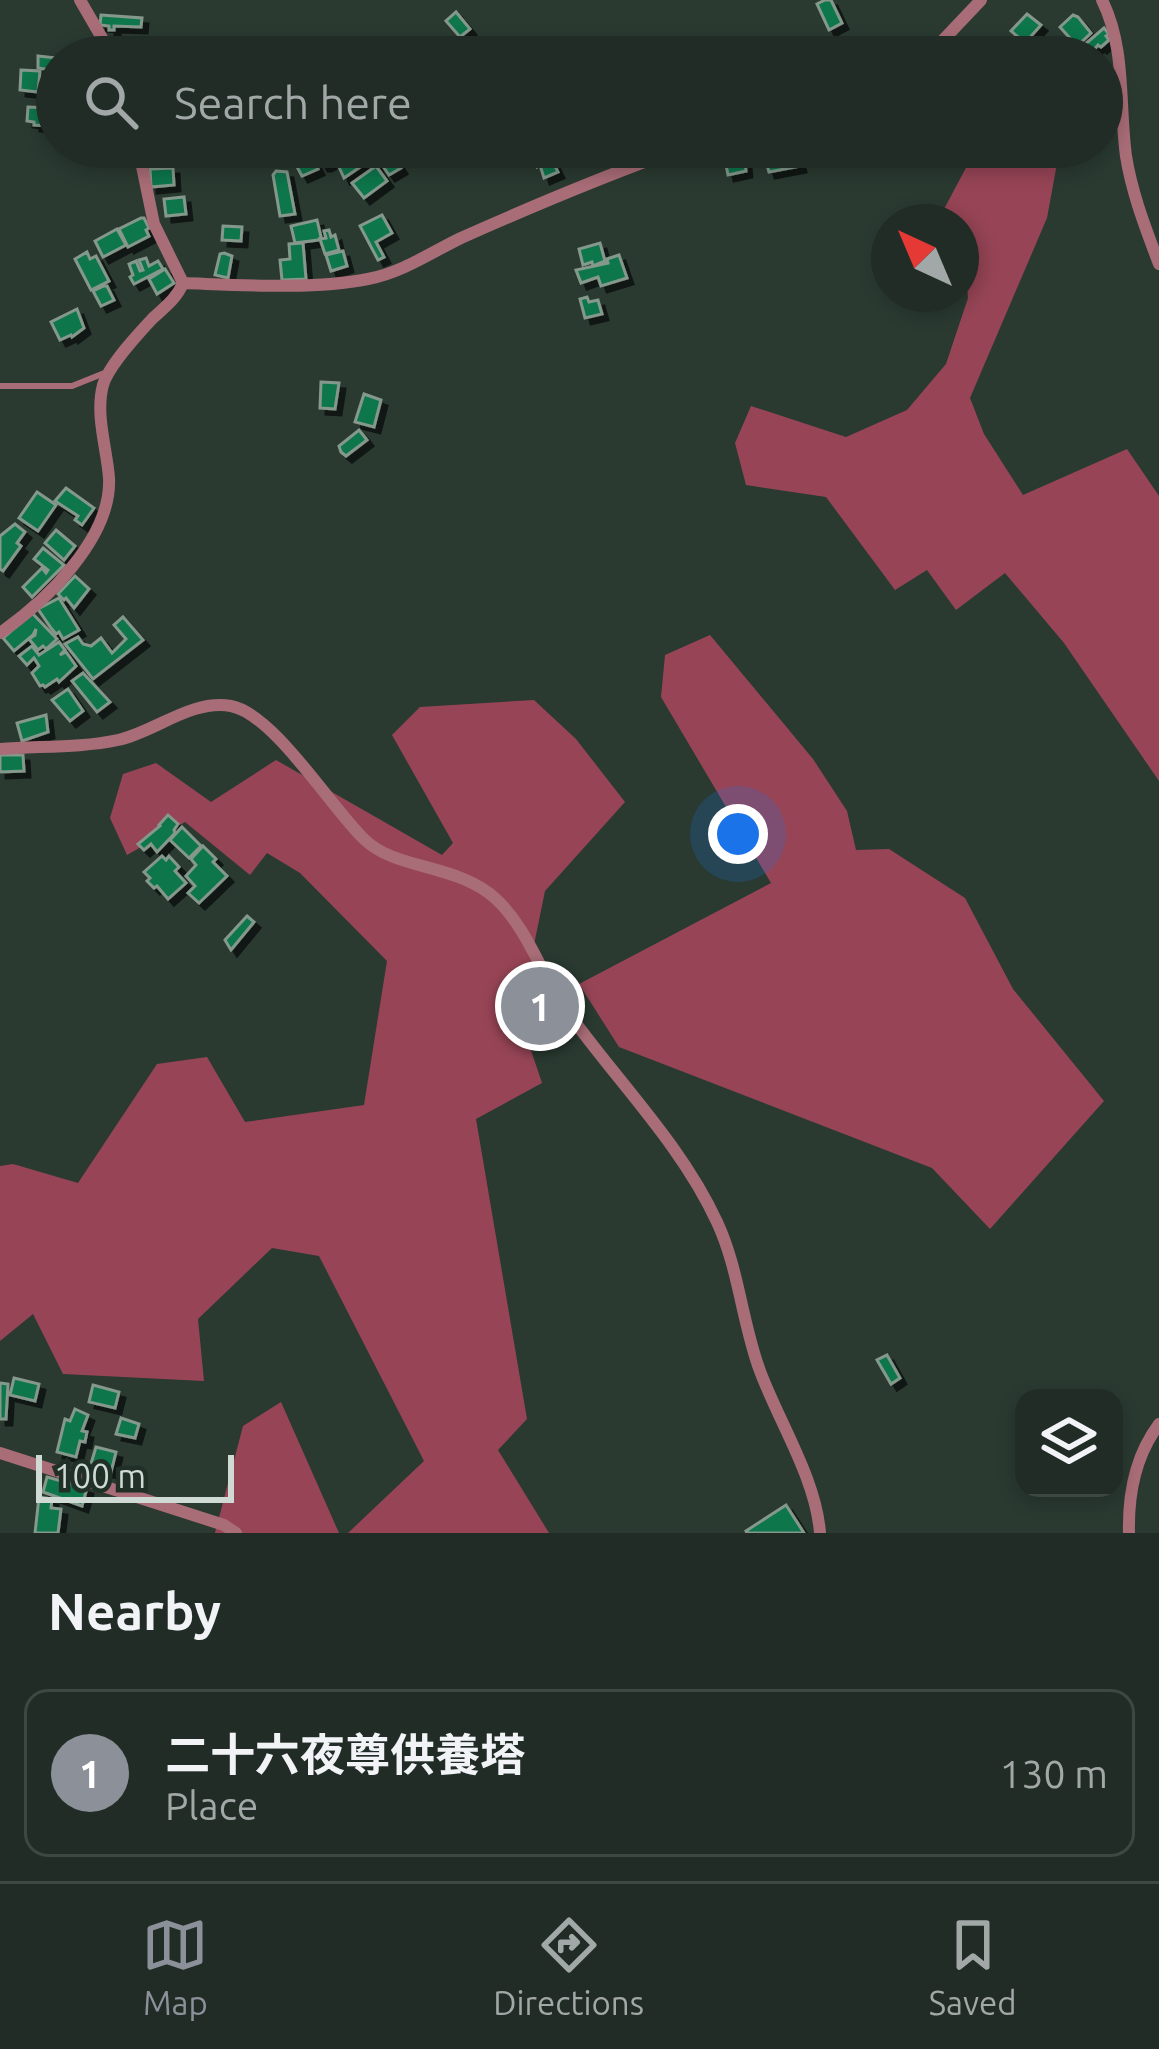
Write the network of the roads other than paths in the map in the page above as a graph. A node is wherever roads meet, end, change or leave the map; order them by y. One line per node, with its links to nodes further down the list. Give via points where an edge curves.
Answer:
1 (80, 0): 4 (street)
2 (981, 0): 5 (street)
3 (1102, 0): 6 (street)
4 (101, 36)
5 (947, 36)
6 (1115, 36)
7 (1123, 108): 10 (street, via 1128,166)
8 (142, 168): 11 (street, via 154,224)
9 (629, 168): 11 (street, via 370,279)
10 (1159, 264)
11 (183, 283): 12 (street)
12 (110, 371): 13 (lane, via 72,386); 14 (street, via 100,401 109,482 101,520 68,575)
13 (0, 386)
14 (0, 633)
15 (0, 749): 19 (street, via 115,740 209,706 231,706 261,723 374,848 496,898 560,1001 708,1204)
16 (1159, 1424): 20 (street, via 1139,1457)
17 (0, 1453): 18 (street)
18 (236, 1533)
19 (820, 1533)
20 (1129, 1533)

